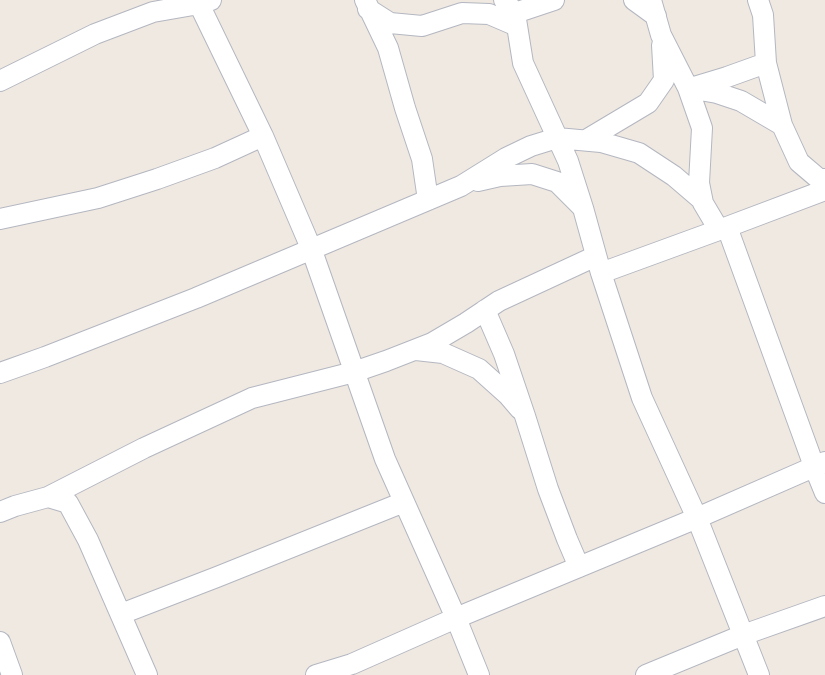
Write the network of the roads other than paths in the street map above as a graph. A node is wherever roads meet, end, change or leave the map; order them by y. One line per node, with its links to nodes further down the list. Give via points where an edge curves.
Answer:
1 (554, 0): 7 (street)
2 (634, 0): 6 (street)
3 (758, 0): 9 (street, via 763,15)
4 (202, 1): 10 (street, via 153,12 95,34); 13 (street)
5 (366, 4): 7 (street, via 390,23 422,26 462,13); 19 (street, via 388,48 422,159)
6 (654, 8): 8 (street)
7 (512, 13): 14 (street, via 523,62)
8 (661, 35): 11 (street); 15 (street, via 664,80 648,103)
9 (766, 63): 11 (street); 12 (street)
10 (0, 81)
11 (688, 88): 12 (street, via 717,93 741,102); 20 (street, via 702,128 699,182)
12 (782, 124): 16 (street, via 799,162 819,179)
13 (263, 136): 22 (street, via 157,180 98,198); 24 (street)
14 (557, 138): 15 (street); 17 (street, via 531,146 506,158); 21 (street, via 568,161)
15 (586, 140): 20 (street, via 639,153 674,176)
16 (825, 179)
17 (461, 186): 19 (street); 21 (street, via 500,176 532,174 557,182)
18 (825, 190): 23 (street)
19 (428, 200): 24 (street)
20 (702, 200): 23 (street)
21 (583, 208): 25 (street)
22 (0, 219)
23 (723, 229): 25 (street); 31 (street)
24 (312, 248): 28 (street); 29 (street, via 196,298)
25 (598, 265): 26 (street, via 499,301); 36 (street, via 642,398)
26 (485, 310): 27 (street, via 432,343); 30 (street, via 504,354)
27 (414, 350): 28 (street); 30 (street, via 443,353 479,370 508,395)
28 (354, 372): 33 (street, via 252,398 144,448); 34 (street, via 385,459)
29 (0, 373)
30 (525, 416): 37 (street, via 548,489)
31 (820, 464): 32 (street); 36 (street)
32 (825, 493)
33 (48, 497): 35 (street); 39 (street, via 68,503 88,540)
34 (404, 502): 39 (street); 40 (street)
35 (0, 512)
36 (697, 518): 37 (street); 41 (street)
37 (579, 567): 40 (street)
38 (825, 606): 41 (street)
39 (121, 614): 44 (street)
40 (456, 618): 45 (street, via 352,664); 46 (street)
41 (743, 635): 47 (street); 48 (street)
42 (0, 642): 43 (street)
43 (12, 675)
44 (147, 675)
45 (316, 675)
46 (479, 675)
47 (646, 675)
48 (759, 675)

